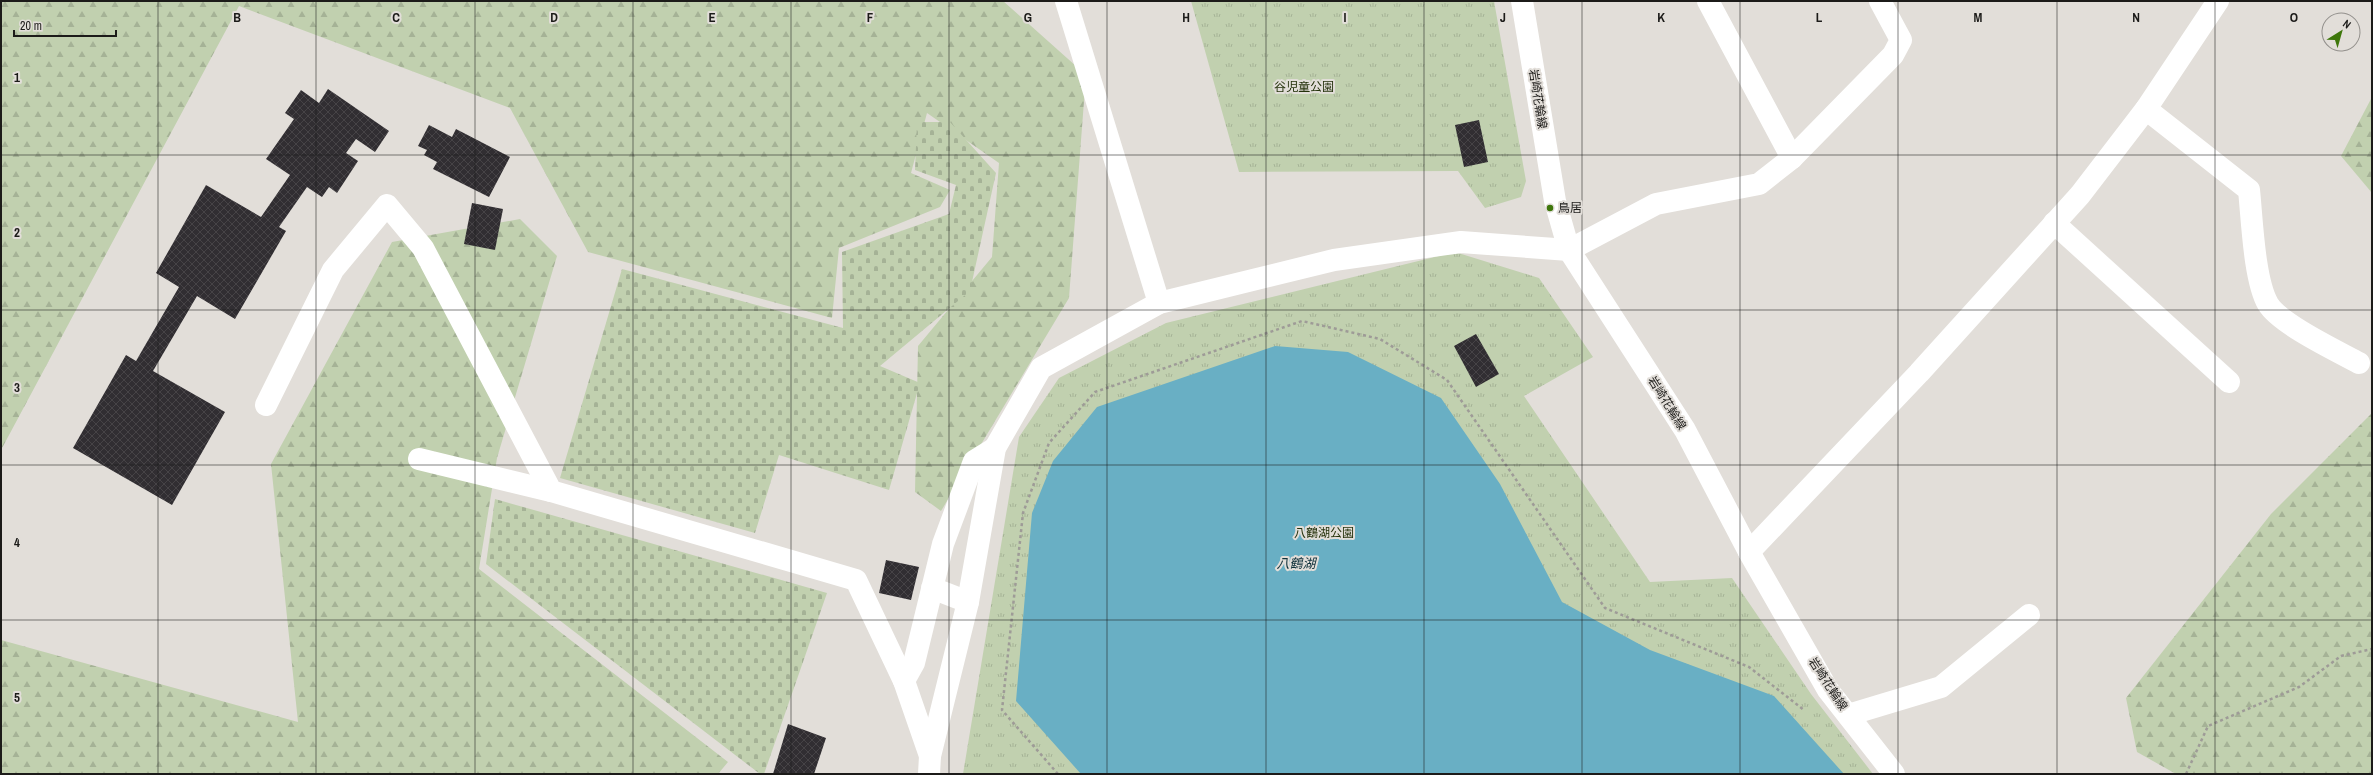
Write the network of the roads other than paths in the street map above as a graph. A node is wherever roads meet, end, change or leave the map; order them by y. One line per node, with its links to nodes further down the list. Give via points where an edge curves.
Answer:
1 (1066, 1): 10 (street)
2 (1522, 1): 9 (street, 岩崎花輪線, via 1555,201)
3 (1708, 1): 7 (street)
4 (1880, 1): 7 (street, via 1901,40 1893,55)
5 (2218, 1): 6 (street)
6 (2146, 110): 8 (street, via 2080,195); 11 (street, via 2249,190 2257,269 2268,304 2295,328)
7 (1792, 158): 9 (street, via 1759,184 1656,204)
8 (2054, 223): 12 (street); 17 (street, via 1919,373)
9 (1569, 250): 10 (street, via 1462,242 1334,260); 17 (street, 岩崎花輪線, via 1685,430)
10 (1159, 303): 14 (street, via 1041,368)
11 (2359, 363)
12 (2229, 382)
13 (266, 405): 16 (street, via 333,270 387,205 423,248)
14 (995, 448): 18 (street, via 974,461 942,544); 19 (street)
15 (419, 459): 16 (street)
16 (551, 491): 21 (street, via 856,580)
17 (1749, 552): 22 (street, 岩崎花輪線, via 1828,690)
18 (932, 588): 19 (street); 21 (street, via 914,663)
19 (968, 602): 23 (street)
20 (2029, 615): 22 (street, via 1941,687)
21 (904, 681): 23 (street)
22 (1848, 715): 24 (street, 岩崎花輪線)
23 (930, 765)
24 (1894, 774)

